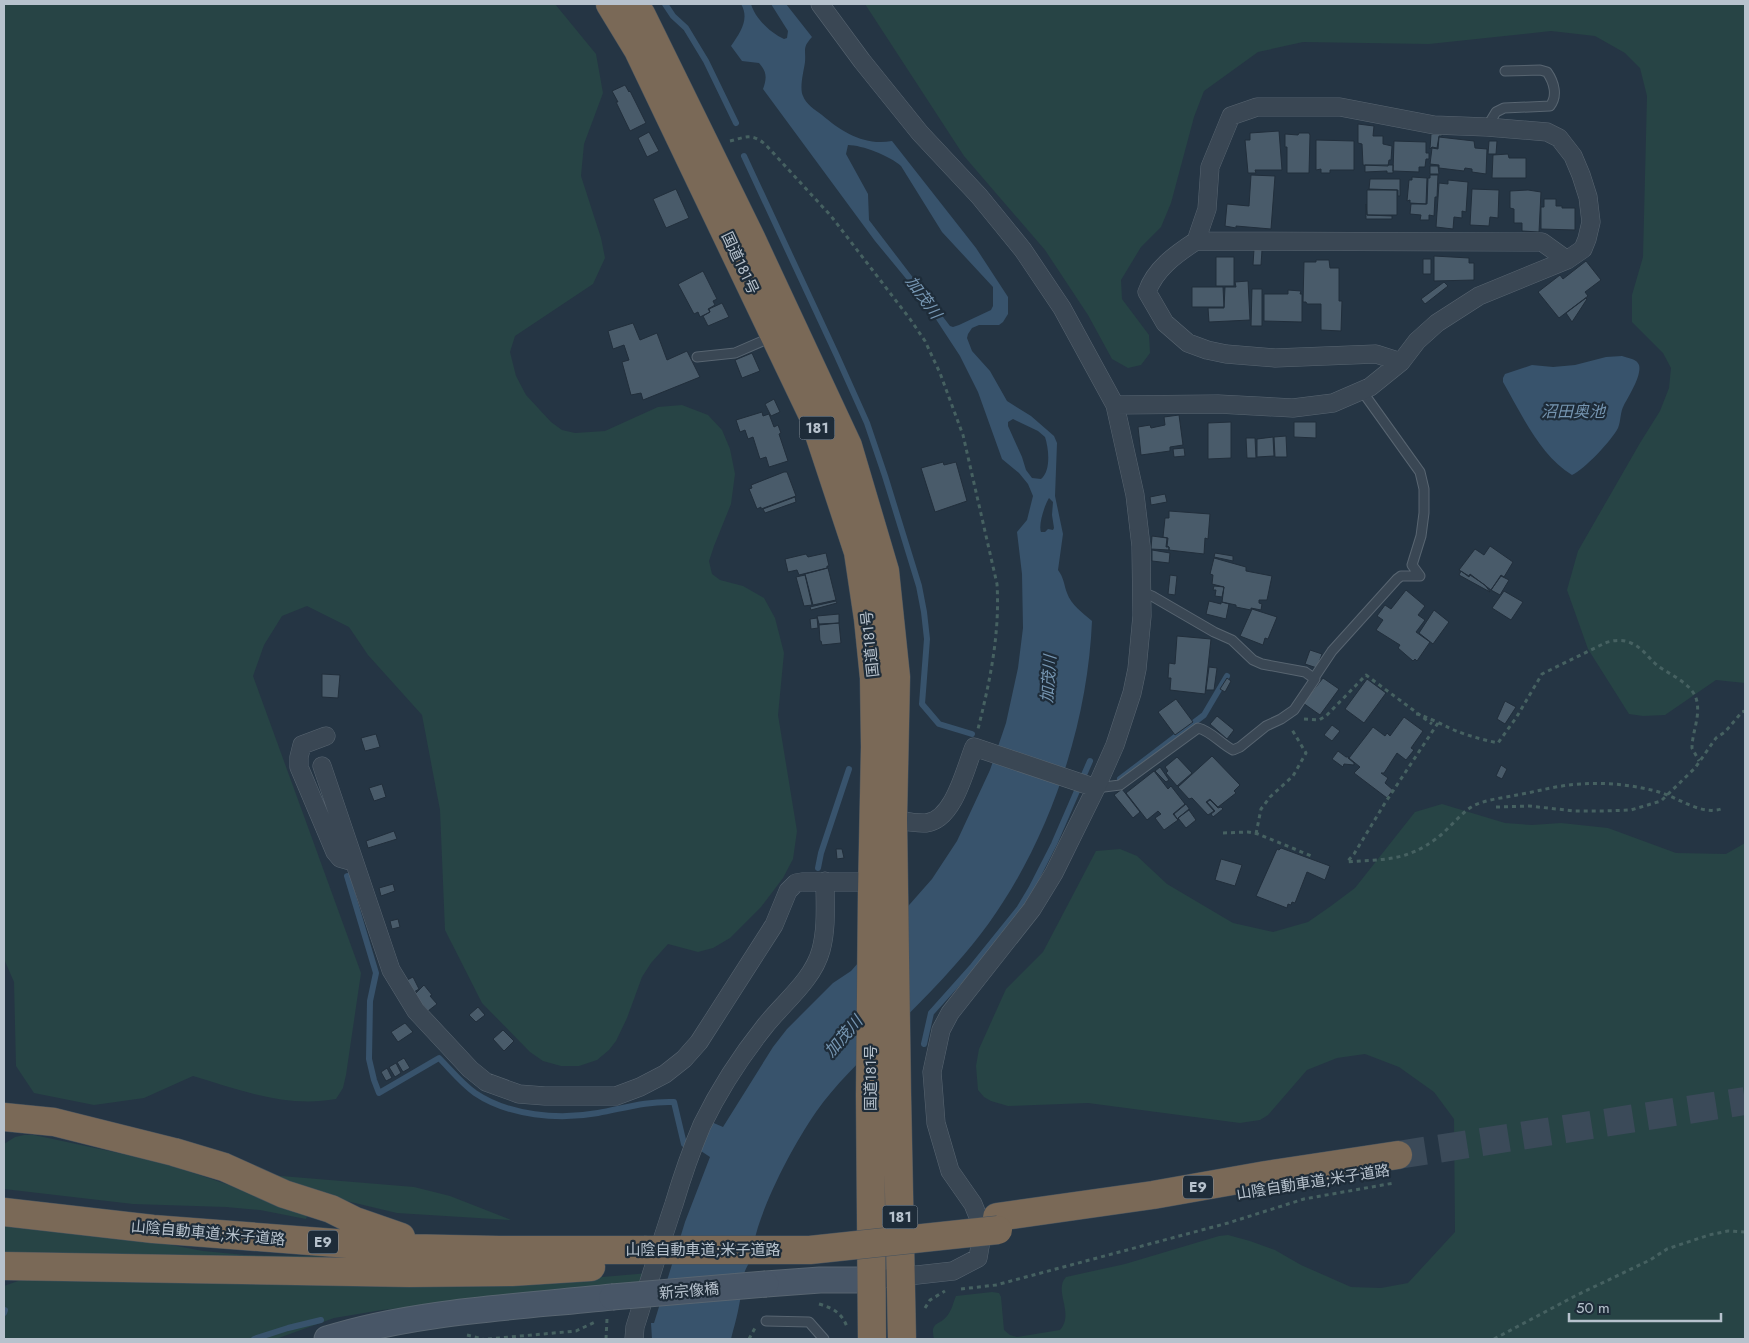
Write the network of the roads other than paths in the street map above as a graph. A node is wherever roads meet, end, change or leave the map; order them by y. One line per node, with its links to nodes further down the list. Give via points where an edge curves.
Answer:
1 (610, 4): 8 (highway, 国道181号 / 181, via 638,50)
2 (634, 4): 18 (highway, 国道181号 / 181, via 751,238 848,446 885,571 896,678)
3 (820, 4): 12 (street, via 920,133 979,196 1023,250 1062,308)
4 (1505, 71): 5 (lane, via 1547,72 1554,101 1550,106 1504,108 1496,112)
5 (1487, 127): 6 (street, via 1434,125 1340,107 1257,107 1231,116 1210,167 1207,209); 7 (street, via 1547,132 1559,138 1573,156 1588,197 1590,222 1583,249)
6 (1196, 241): 7 (street, via 1542,242); 10 (street, via 1173,257 1150,282 1147,292 1165,323 1188,343 1226,354 1275,358 1376,354)
7 (1567, 260): 10 (street, via 1479,296 1437,323)
8 (774, 336): 9 (lane, via 735,353); 18 (highway, 国道181号 / 181, via 813,416 858,552 874,678 876,747)
9 (697, 357)
10 (1401, 362): 11 (street)
11 (1362, 391): 12 (street, via 1333,403 1292,408 1218,404); 14 (lane, via 1420,472 1424,513 1412,564 1420,576 1397,579 1332,651)
12 (1115, 405): 13 (street, via 1136,495)
13 (1142, 592): 14 (lane, via 1232,640 1253,660 1306,672); 17 (street, via 1140,643 1132,693 1115,744)
14 (1314, 678): 17 (lane, via 1314,683 1294,710 1236,749 1198,728 1120,785)
15 (326, 736): 19 (street, via 302,745 299,768 335,852 340,858)
16 (322, 766): 19 (street)
17 (1090, 786): 18 (street, via 980,750 953,802 936,821 926,823); 31 (street, via 1054,873 1032,909 941,1030 932,1072 936,1123 950,1171 973,1204 983,1229 978,1258 953,1271)
18 (884, 818): 21 (highway, 国道181号 / 181)
19 (354, 862): 20 (street, via 391,970 416,1011 486,1082 519,1094 545,1096 616,1096 665,1074 699,1042 774,925 788,892 796,883)
20 (825, 881): 21 (street); 35 (street, via 824,929 817,960 802,984 743,1055 703,1125 669,1218)
21 (880, 887): 22 (highway, 国道181号 / 181)
22 (884, 1095): 31 (highway, 国道181号 / 181); 32 (highway, 国道181号 / 181)
23 (4, 1117): 28 (highway, via 54,1122 224,1167 284,1194)
24 (1397, 1169): 27 (highway, 山陰自動車道;米子道路 / E9, via 1154,1208)
25 (4, 1202): 28 (highway, 山陰自動車道;米子道路 / E9, via 154,1219)
26 (4, 1212): 29 (highway, 山陰自動車道;米子道路 / E9, via 153,1229 400,1248)
27 (998, 1224): 29 (highway, 山陰自動車道;米子道路 / E9, via 769,1234); 29 (highway, 山陰自動車道;米子道路 / E9, bridge, via 810,1250)
28 (401, 1237): 29 (highway, 山陰自動車道;米子道路 / E9)
29 (643, 1252): 30 (highway, via 512,1272)
30 (4, 1266)
31 (902, 1278): 32 (street); 38 (highway, 国道181号 / 181)
32 (872, 1280): 34 (street, 新宗像橋, bridge, via 766,1284 607,1311 442,1315 357,1330); 37 (highway, 国道181号 / 181)
33 (766, 1321): 36 (lane, via 809,1322)
34 (327, 1339)
35 (634, 1339)
36 (824, 1339)
37 (872, 1339)
38 (902, 1339)

